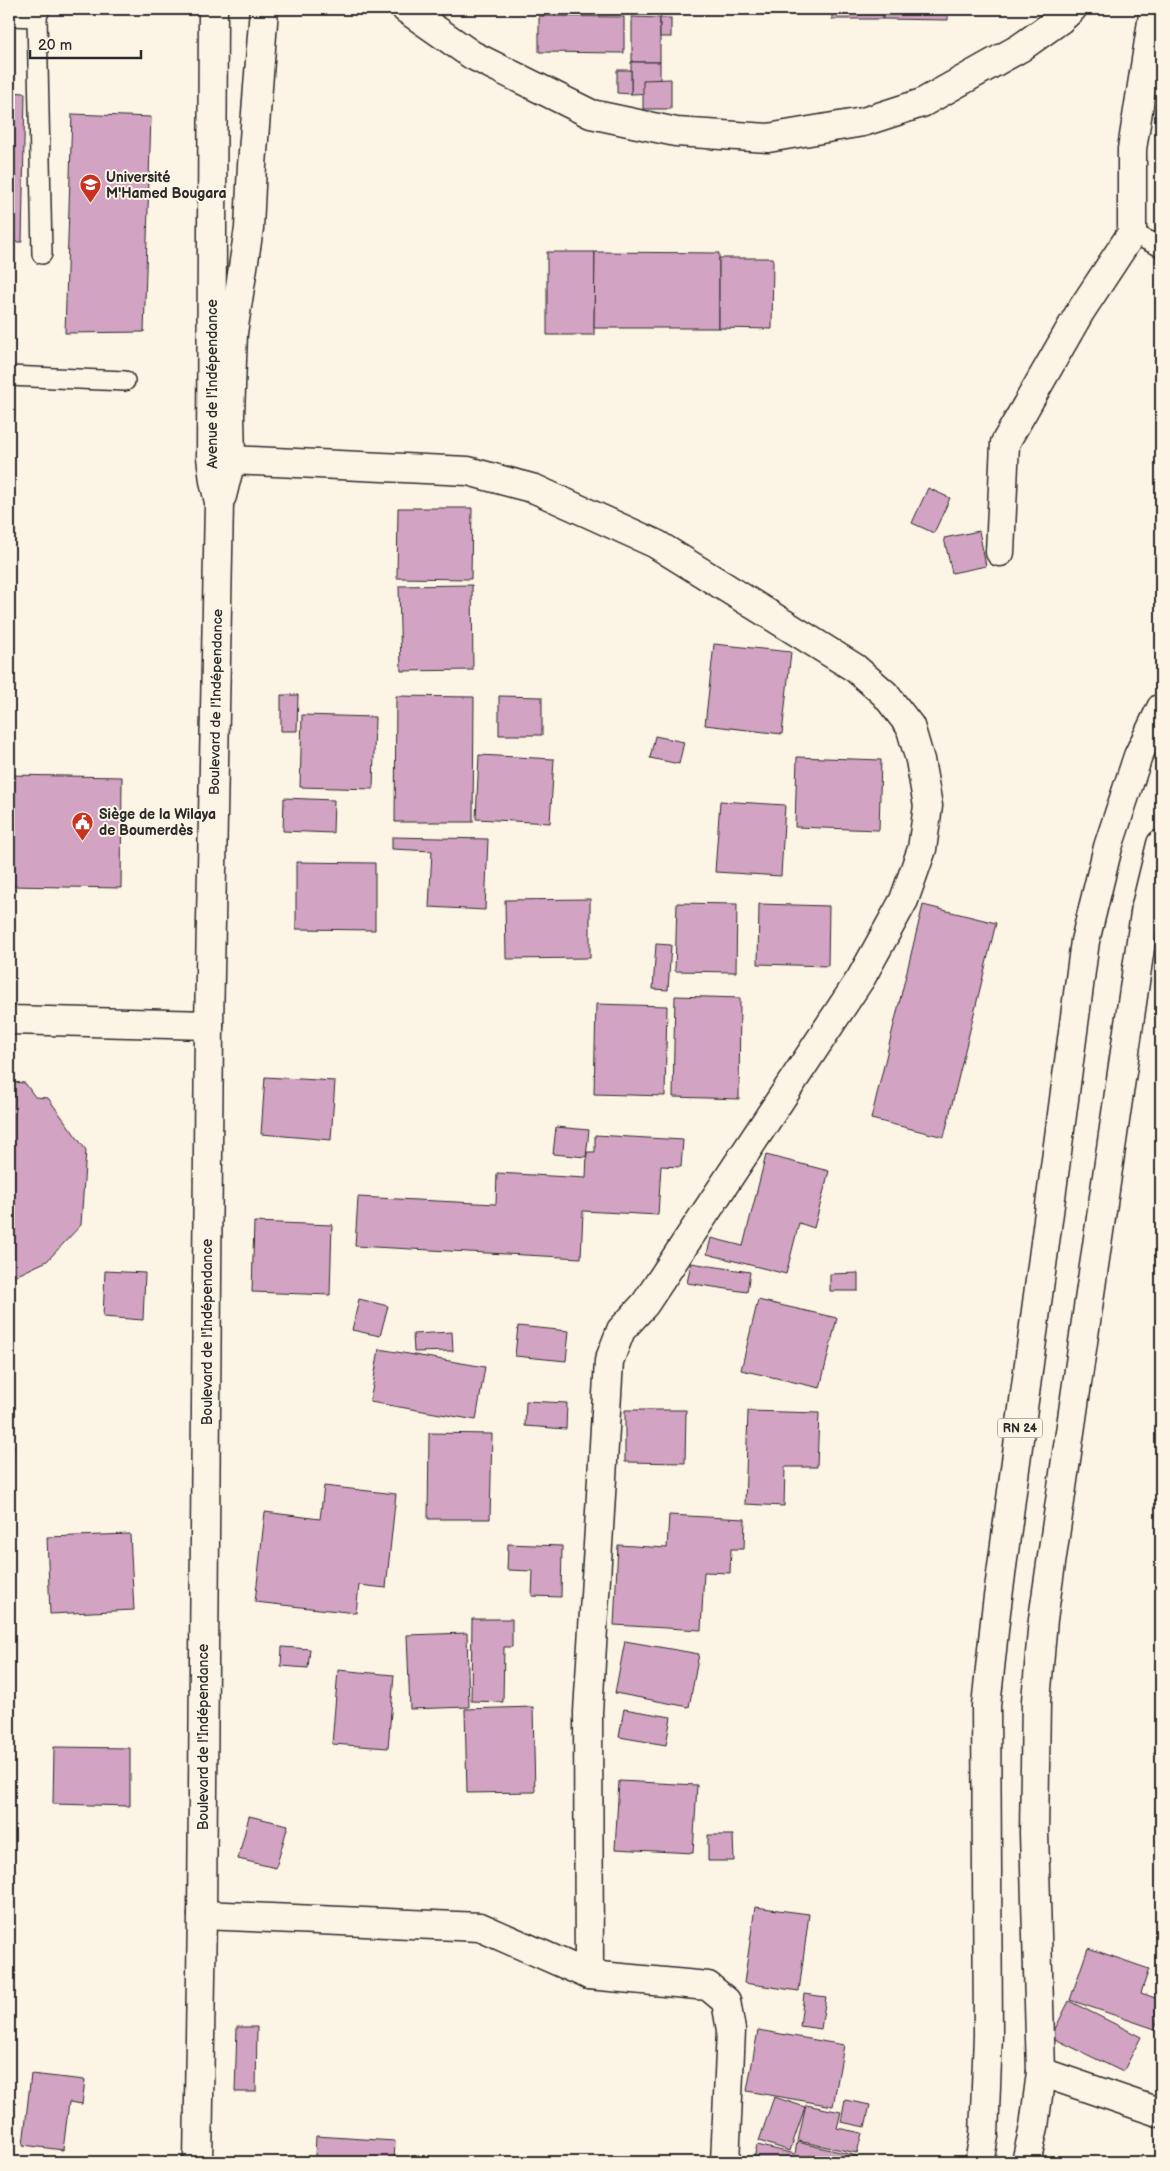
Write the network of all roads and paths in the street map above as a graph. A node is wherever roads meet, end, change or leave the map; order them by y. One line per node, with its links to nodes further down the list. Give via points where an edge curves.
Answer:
1 (213, 9): 14 (main road, Avenue de l'Indépendance, via 211,457)
2 (264, 9): 13 (main road, Avenue de l'Indépendance, via 250,228 233,333)
3 (406, 9): 4 (main road, via 472,55 591,114 676,132 768,138 863,122 922,103 1020,48)
4 (1072, 9)
5 (1154, 9): 8 (main road, via 1132,149)
6 (38, 13): 7 (lane); 10 (lane)
7 (9, 16)
8 (1132, 233): 9 (lane); 15 (main road, via 1080,312 1005,443)
9 (1161, 246)
10 (42, 254)
11 (9, 376): 12 (lane)
12 (125, 381)
13 (231, 460): 14 (main road, Avenue de l'Indépendance); 21 (main road, via 468,471 535,489 656,544 855,668 885,694 910,726 920,760 928,806 922,849 904,900 856,986 645,1304 621,1330 609,1361 588,1712)
14 (220, 502): 19 (main road, Boulevard de l'Indépendance)
15 (1000, 552)
16 (1161, 708): 26 (main road, RN 24, via 1138,756 1108,847 1085,941 996,1612 986,1706 988,2035)
17 (1161, 844): 22 (main road, via 1146,906 1043,1619 1036,1701 1034,1833)
18 (9, 1020): 19 (main road)
19 (209, 1025): 20 (main road, Boulevard de l'Indépendance)
20 (202, 1914): 21 (main road, via 480,1927); 24 (main road, Boulevard de l'Indépendance)
21 (589, 1976): 25 (main road, via 708,1986 726,2001 731,2030)
22 (1041, 2072): 23 (main road); 27 (main road)
23 (1161, 2113)
24 (198, 2162)
25 (725, 2162)
26 (980, 2162)
27 (1026, 2162)

